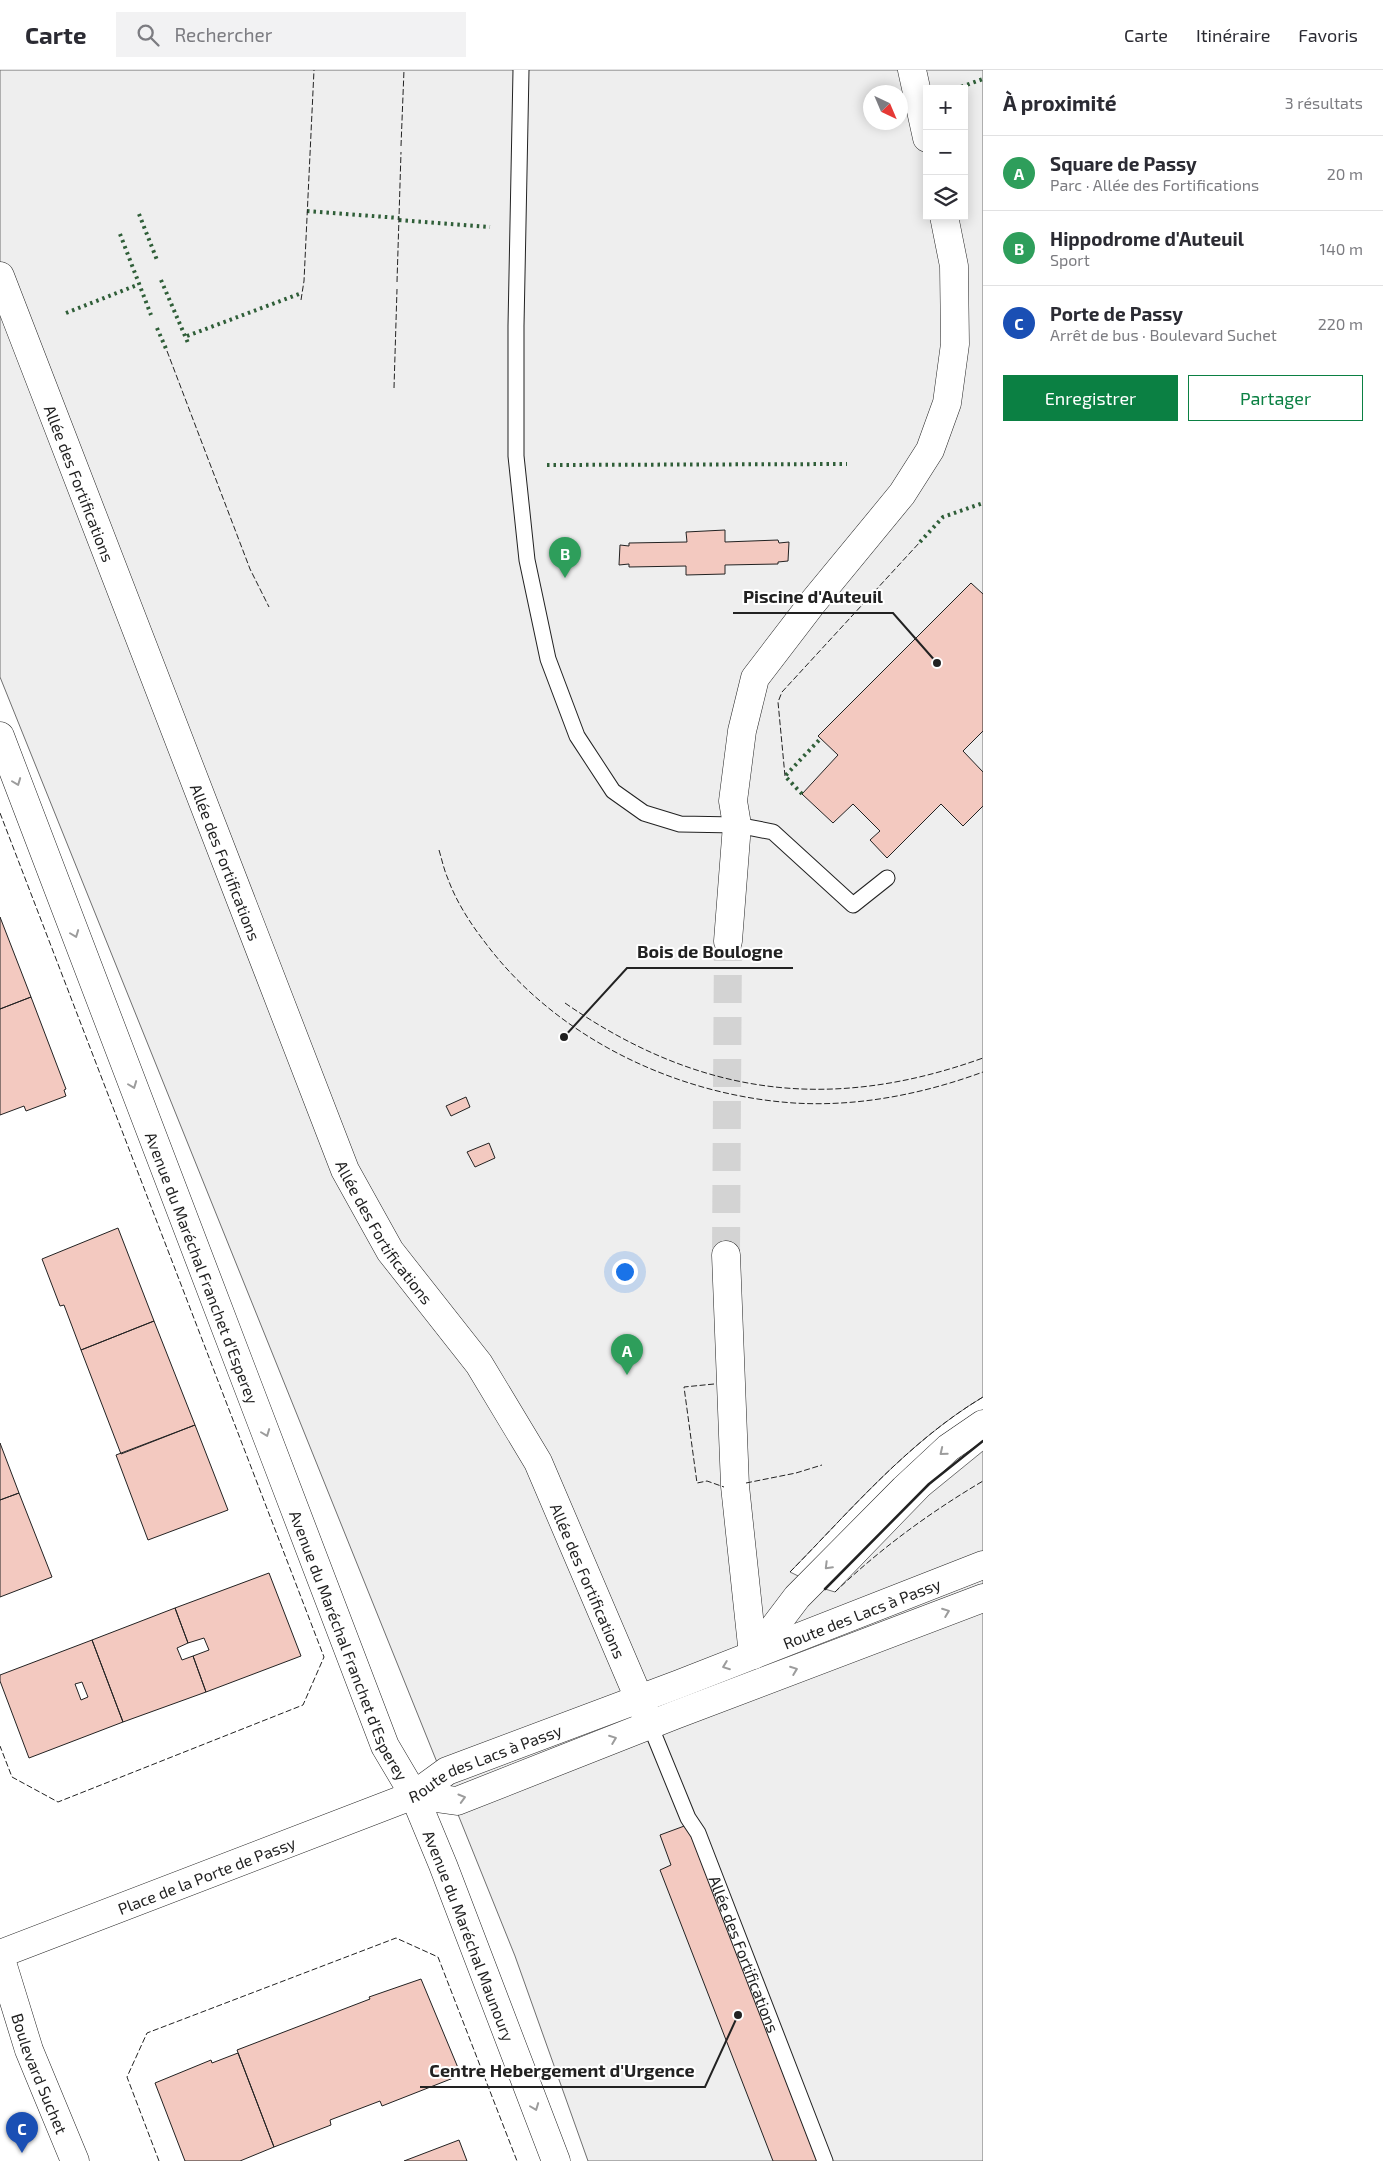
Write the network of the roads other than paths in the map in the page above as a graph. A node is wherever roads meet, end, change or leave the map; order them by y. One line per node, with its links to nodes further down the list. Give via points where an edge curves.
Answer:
1 (521, 70): 7 (lane, via 516,456 527,560 548,659 577,736 613,791 644,813 680,824)
2 (912, 70): 3 (main road)
3 (925, 130)
4 (945, 220): 7 (main road, via 954,266 955,344 947,403 930,450 902,494 756,678 742,730 733,801)
5 (0, 276): 15 (main road, Allée des Fortifications, via 345,1170 390,1251 479,1364 538,1462)
6 (0, 736): 17 (main road, Avenue du Maréchal Franchet d'Esperey, one-way to 17, via 385,1746)
7 (737, 825): 8 (lane, via 774,832 853,905); 9 (main road)
8 (887, 878)
9 (728, 941)
10 (726, 1256): 14 (main road, via 735,1486)
11 (983, 1424): 14 (main road, one-way to 14, via 948,1448 796,1597)
12 (983, 1566): 14 (main road, Route des Lacs à Passy)
13 (983, 1598): 16 (main road, Route des Lacs à Passy, one-way to 13)
14 (753, 1655): 15 (main road, Route des Lacs à Passy, one-way to 15)
15 (640, 1699): 16 (main road, Allée des Fortifications); 17 (main road, Route des Lacs à Passy, via 447,1770)
16 (650, 1725): 17 (main road, Route des Lacs à Passy, one-way to 16, via 457,1801); 21 (lane, Allée des Fortifications, via 688,1818 698,1833)
17 (414, 1795): 18 (main road, Place de la Porte de Passy); 20 (main road, Avenue du Maréchal Maunoury, one-way to 20)
18 (0, 1955): 19 (main road, Boulevard Suchet, via 29,2050)
19 (75, 2161)
20 (556, 2161)
21 (825, 2161)

